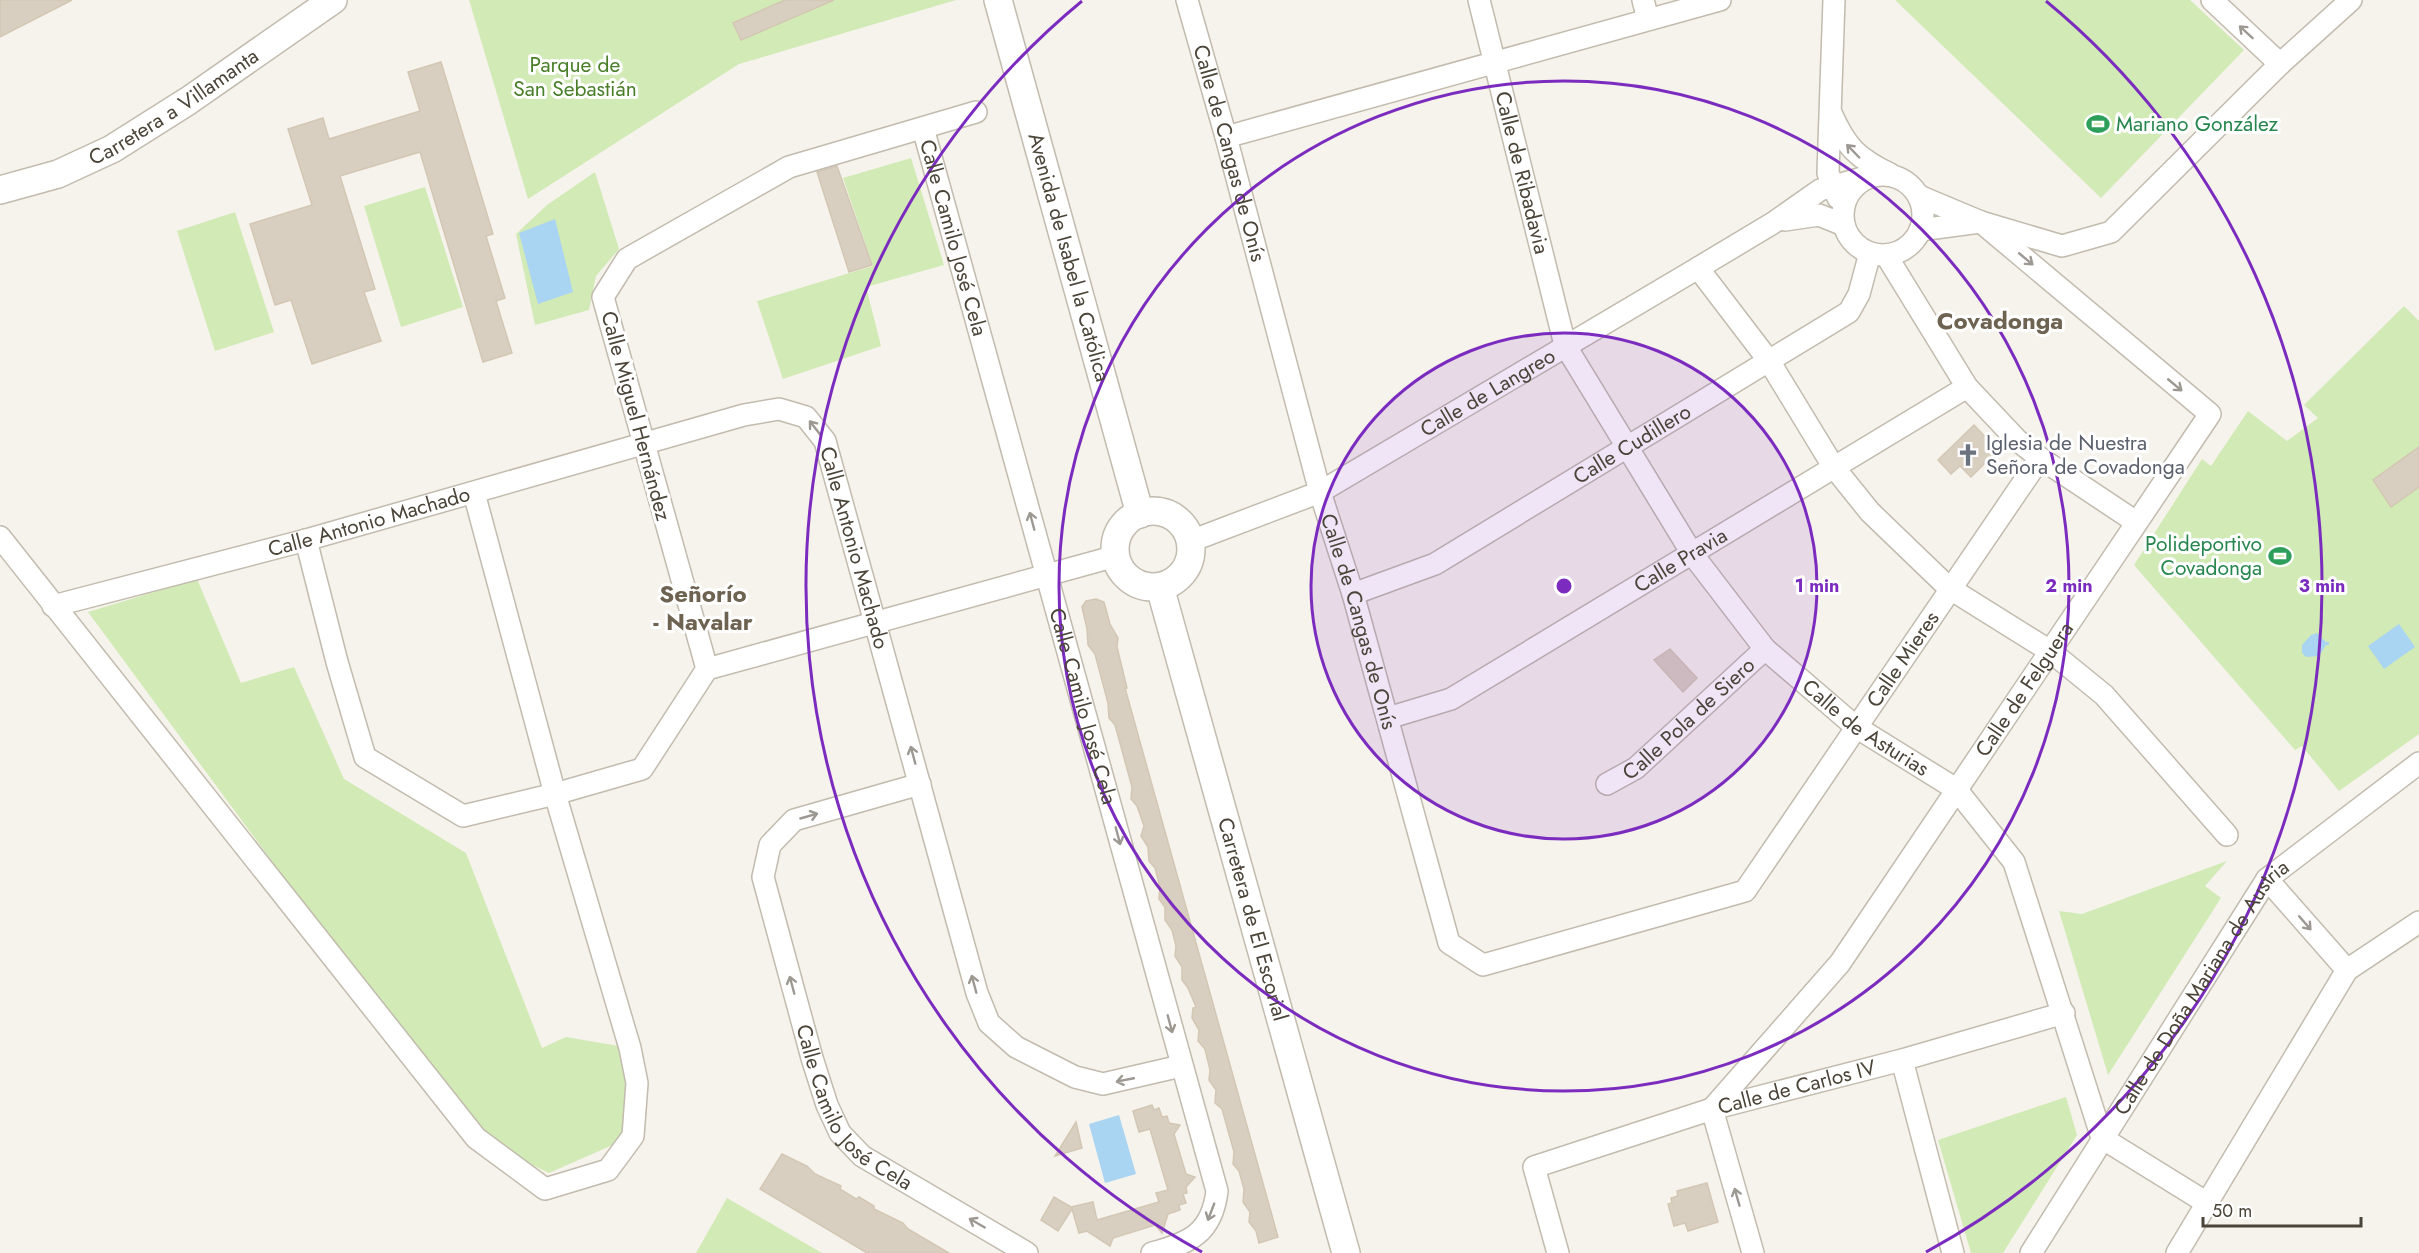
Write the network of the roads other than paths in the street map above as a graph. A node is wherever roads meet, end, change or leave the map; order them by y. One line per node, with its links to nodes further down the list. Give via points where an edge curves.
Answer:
1 (333, 0): 20 (street, Carretera a Villamanta, via 112,149 58,174)
2 (998, 0): 38 (street, Avenida de Isabel la Católica)
3 (1187, 0): 15 (street, Calle de Cangas de Onís)
4 (1479, 0): 10 (street, Calle de Ribadavia)
5 (1720, 0): 9 (street)
6 (1834, 0): 13 (street)
7 (2212, 0): 11 (street, one-way to 7)
8 (2351, 0): 11 (street)
9 (1645, 9): 10 (street)
10 (1495, 60): 15 (street); 29 (street, Calle de Ribadavia)
11 (2280, 64): 24 (street, via 2111,232 2062,246)
12 (976, 112): 14 (street, Calle Miguel Hernández)
13 (1831, 112): 16 (street); 17 (street, one-way to 13, via 1866,162 1849,147)
14 (923, 128): 32 (street, Calle Miguel Hernández, via 789,167 627,259 603,297); 45 (street, Calle Camilo José Cela, one-way to 14)
15 (1226, 137): 36 (street, Calle de Cangas de Onís)
16 (1828, 151): 19 (street, via 1828,173); 22 (street, via 1818,183)
17 (1891, 175): 18 (street); 21 (street, via 1912,186)
18 (1869, 177): 19 (street); 23 (street, via 1852,189)
19 (1834, 186): 22 (street); 23 (street)
20 (0, 190)
21 (1919, 196): 24 (street); 26 (street, via 1923,207)
22 (1801, 203): 25 (street)
23 (1843, 217): 25 (street, via 1819,214); 27 (street, via 1849,237)
24 (1981, 222): 26 (street); 39 (street, Calle de Felguera, one-way to 39, via 2210,414)
25 (1773, 223): 28 (street, Calle de Langreo)
26 (1920, 230): 27 (street, via 1907,248)
27 (1878, 254): 30 (street, Calle Cudillero, via 1849,312); 31 (street)
28 (1698, 268): 29 (street, Calle de Langreo); 30 (street)
29 (1565, 345): 33 (street, Calle de Asturias); 36 (street, Calle de Langreo)
30 (1769, 361): 33 (street, Calle Cudillero); 35 (street)
31 (1967, 387): 34 (street, via 2017,440); 35 (street, Calle Pravia)
32 (643, 444): 37 (street, Calle Antonio Machado); 50 (street, Calle Antonio Machado, one-way to 32, via 825,441 806,417 779,409); 53 (street, Calle Miguel Hernández)
33 (1626, 446): 43 (street, Calle de Asturias); 48 (street, Calle Cudillero, via 1435,564)
34 (2040, 458): 39 (street); 47 (street, Calle Mieres)
35 (1833, 466): 43 (street, Calle Pravia); 47 (street, via 1870,512)
36 (1320, 492): 42 (street, Calle de Langreo); 48 (street, Calle de Cangas de Onís)
37 (474, 493): 41 (street, Calle Antonio Machado); 60 (street)
38 (1140, 514): 42 (street, via 1166,513 1177,519); 44 (street, via 1128,520 1120,531)
39 (2136, 522): 52 (street, Calle de Felguera)
40 (0, 537): 49 (street)
41 (306, 540): 49 (street, Calle Antonio Machado); 60 (street, via 365,757 463,816)
42 (1191, 541): 46 (street, via 1191,556 1185,570)
43 (1693, 555): 51 (street, Calle de Asturias); 54 (street, Calle Pravia, via 1451,699)
44 (1116, 556): 45 (street); 46 (street, via 1127,577 1148,587)
45 (1047, 577): 50 (street); 68 (street, Calle Camilo José Cela, one-way to 68)
46 (1160, 587): 74 (street, Carretera de El Escorial)
47 (1949, 588): 52 (street); 55 (street, Calle Mieres)
48 (1353, 594): 54 (street, Calle de Cangas de Onís)
49 (53, 606): 60 (street, via 476,1138 545,1189 608,1170 633,1136 637,1083)
50 (877, 623): 53 (street); 57 (street, Calle Antonio Machado, one-way to 50)
51 (1765, 649): 55 (street, Calle de Asturias); 58 (street, Calle Pola de Siero, via 1636,768)
52 (2050, 651): 59 (street, Calle de Felguera); 61 (street, via 2104,695)
53 (707, 669): 60 (street, via 642,769)
54 (1388, 718): 63 (street, Calle de Cangas de Onís, via 1449,943 1483,965)
55 (1856, 727): 59 (street, Calle de Asturias); 63 (street, Calle Mieres)
56 (2419, 763): 62 (street, Calle de Doña Mariana de Austria)
57 (920, 784): 68 (street, Calle Antonio Machado, one-way to 57, via 1103,1084 1075,1077 1016,1047 989,1023 977,993); 72 (street, Calle Camilo José Cela, one-way to 57, via 862,1156 840,1133 812,1058 763,877 770,845 794,820)
58 (1607, 784)
59 (1956, 789): 66 (street, Calle de Asturias, via 2014,862); 69 (street, Calle de Felguera, via 1840,963)
60 (555, 794)
61 (2227, 835)
62 (2267, 879): 65 (street, one-way to 65); 70 (street, Calle de Doña Mariana de Austria)
63 (1744, 891)
64 (2419, 922): 65 (street)
65 (2347, 970): 71 (street)
66 (2064, 1013): 67 (street, Calle de Carlos IV); 70 (street, Calle de Asturias)
67 (1902, 1060): 69 (street, Calle de Carlos IV); 77 (street)
68 (1181, 1066): 73 (street, Calle Camilo José Cela, one-way to 73, via 1217,1191 1206,1225 1194,1238)
69 (1712, 1109): 75 (street, Calle de Carlos IV, via 1534,1167); 76 (street, one-way to 69)
70 (2102, 1138): 71 (street); 78 (street, Calle de Doña Mariana de Austria)
71 (2207, 1203): 79 (street)
72 (1028, 1253)
73 (1152, 1253)
74 (1346, 1253)
75 (1558, 1253)
76 (1753, 1253)
77 (1953, 1253)
78 (2031, 1253)
79 (2177, 1253)

